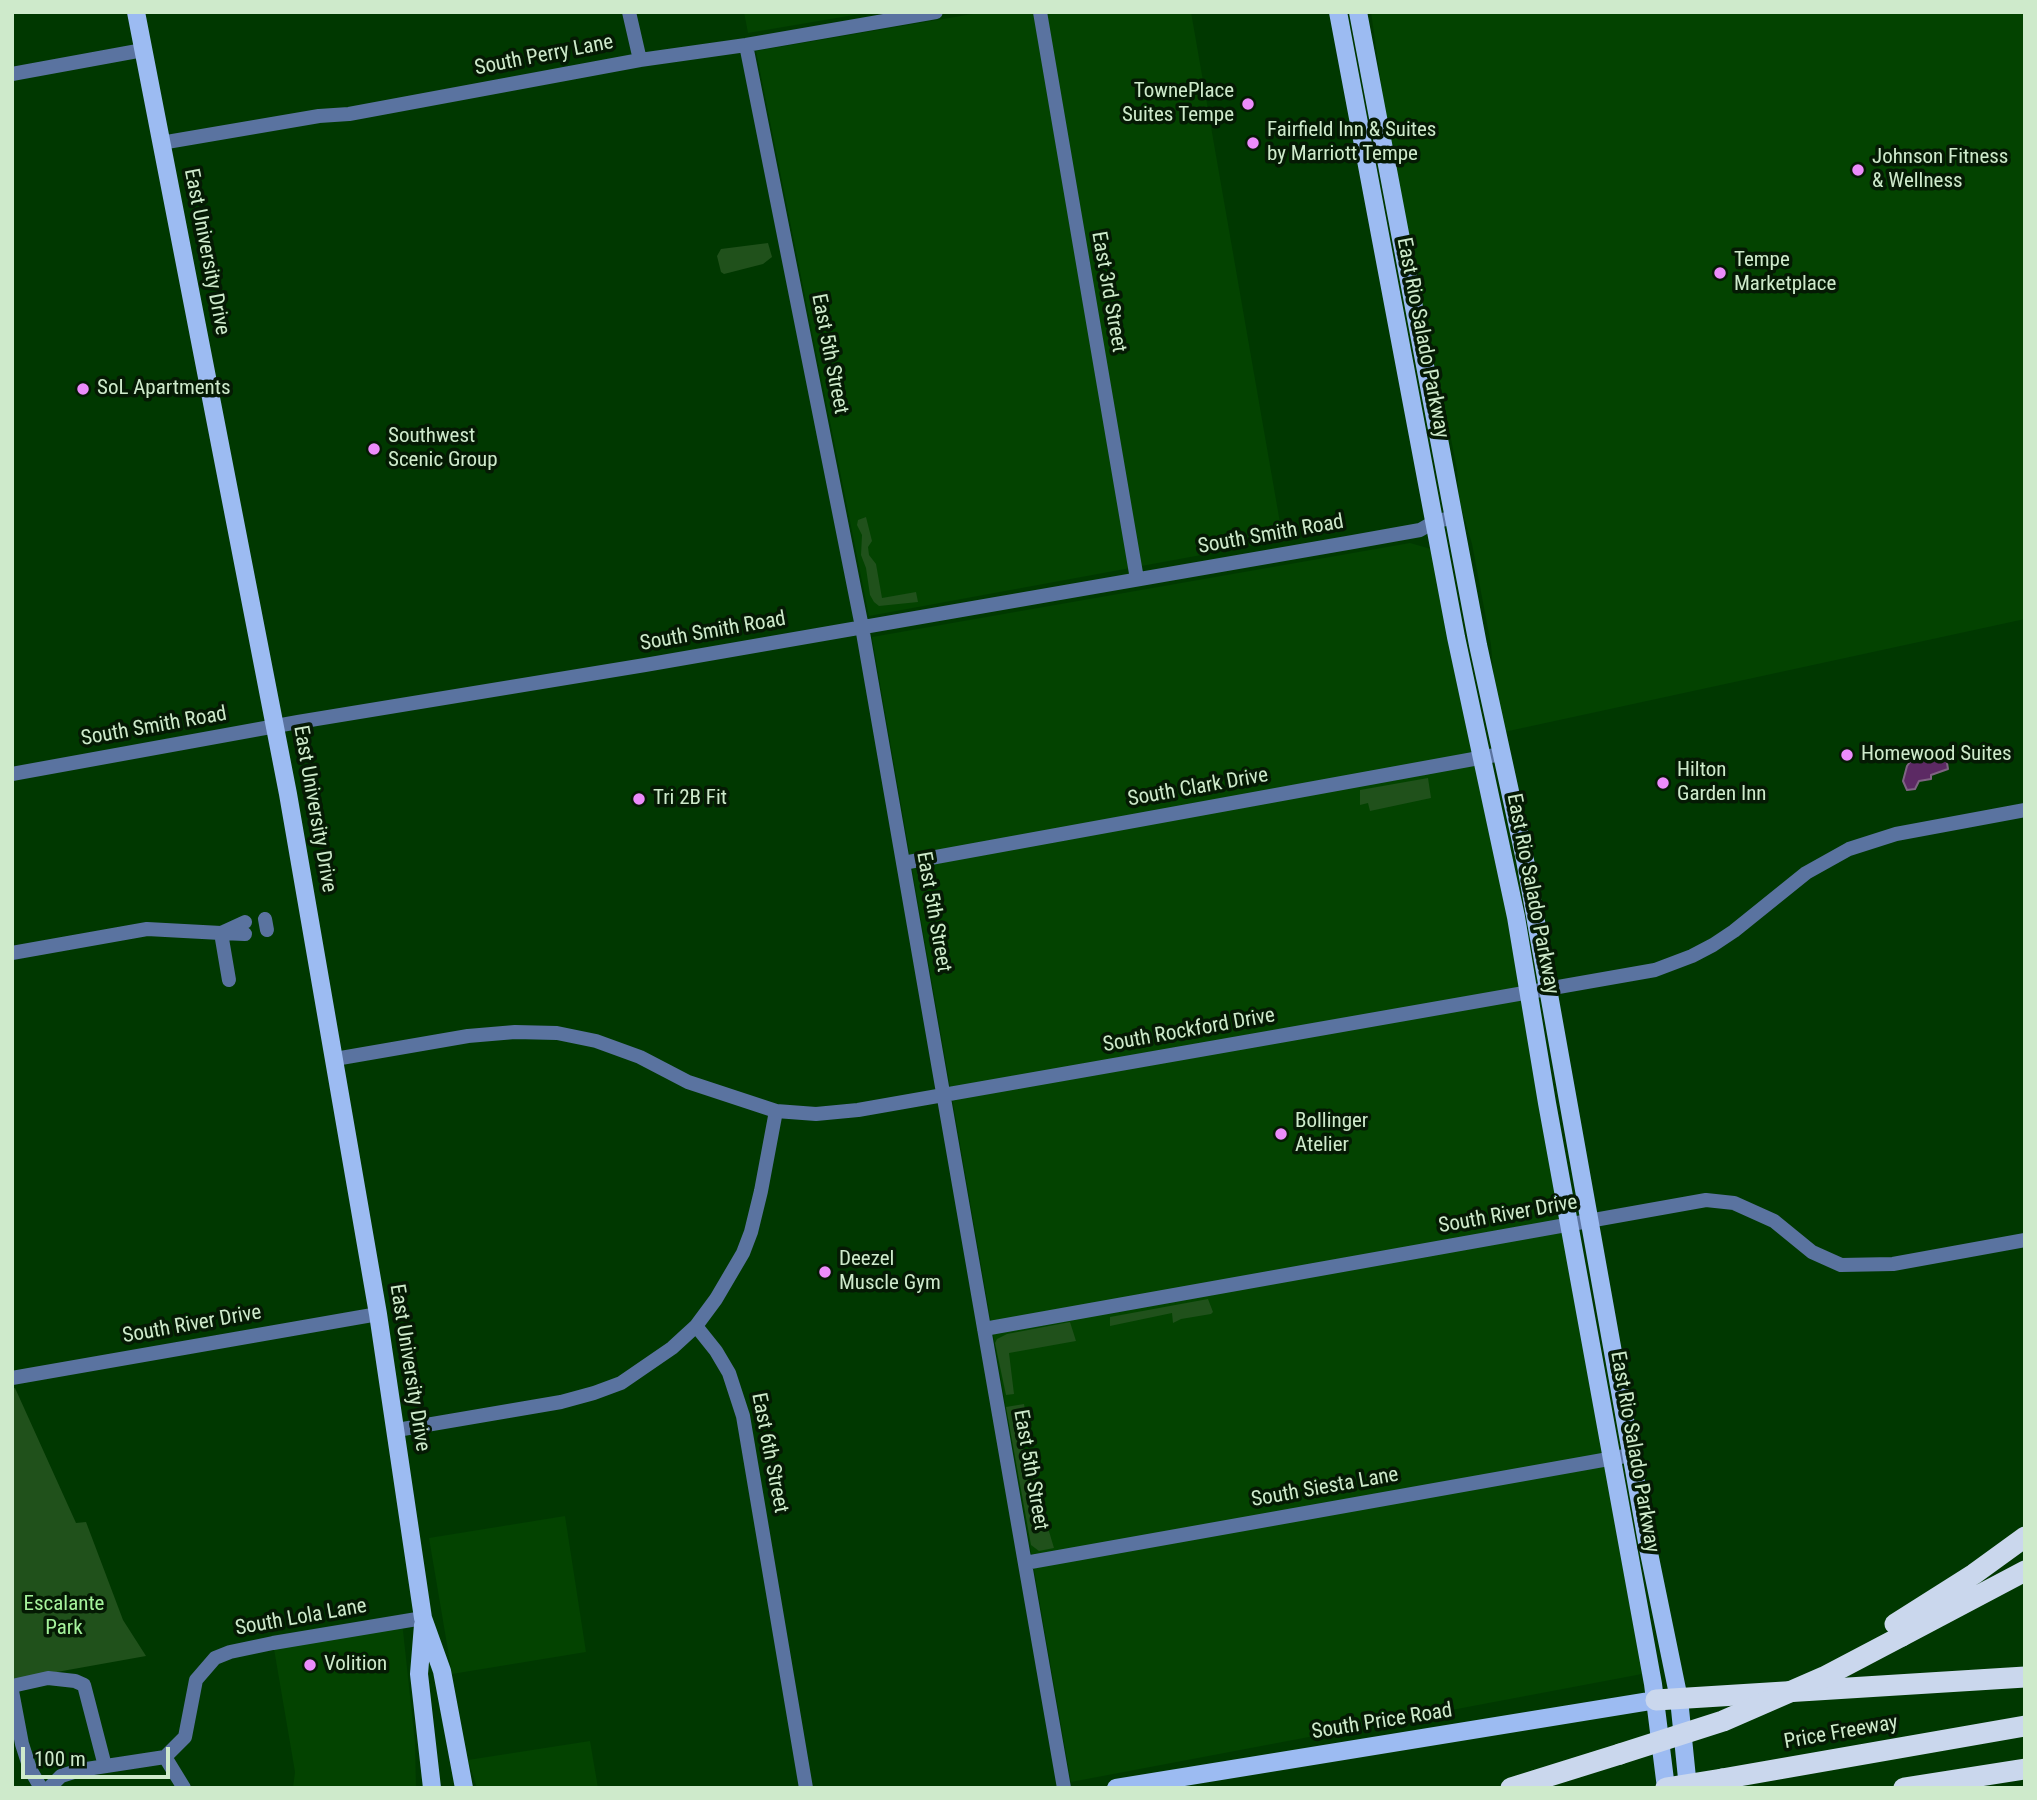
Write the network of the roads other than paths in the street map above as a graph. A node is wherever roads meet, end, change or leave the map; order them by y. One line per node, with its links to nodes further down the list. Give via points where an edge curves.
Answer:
1 (136, 12): 8 (main road, East University Drive)
2 (629, 12): 9 (street)
3 (936, 12): 7 (street, South Perry Lane)
4 (1040, 12): 14 (street, East 3rd Street)
5 (1338, 12): 13 (main road, East Rio Salado Parkway)
6 (1358, 12): 12 (main road, East Rio Salado Parkway)
7 (746, 45): 9 (street, South Perry Lane); 15 (street, East 5th Street)
8 (143, 50): 10 (street); 11 (main road, East University Drive)
9 (640, 60): 11 (street, South Perry Lane)
10 (12, 74)
11 (161, 144): 16 (main road, East University Drive)
12 (1455, 524): 13 (street, South Smith Road); 17 (main road, East Rio Salado Parkway)
13 (1430, 529): 14 (street, South Smith Road); 18 (main road, East Rio Salado Parkway)
14 (1137, 579): 15 (street, South Smith Road)
15 (862, 626): 16 (street, South Smith Road); 21 (street, East 5th Street)
16 (276, 726): 19 (street, South Smith Road); 28 (main road, East University Drive)
17 (1501, 754): 18 (street, South Clark Drive); 26 (main road, East Rio Salado Parkway)
18 (1481, 758): 21 (street, South Clark Drive); 27 (main road, East Rio Salado Parkway)
19 (12, 774)
20 (2025, 810): 26 (street, South Rockford Drive, via 1867,842 1805,873 1734,931 1692,956 1655,970)
21 (903, 863): 29 (street, East 5th Street)
22 (254, 926): 23 (street)
23 (221, 933): 24 (street, via 147,929); 25 (street)
24 (12, 953)
25 (229, 980)
26 (1548, 989): 27 (street, South Rockford Drive); 31 (main road, East Rio Salado Parkway)
27 (1529, 992): 29 (street, South Rockford Drive); 32 (main road, East Rio Salado Parkway)
28 (335, 1059): 30 (street, South Rockford Drive, via 468,1036 557,1033 596,1041 688,1082); 34 (main road, East University Drive)
29 (944, 1096): 30 (street, South Rockford Drive, via 839,1113); 36 (street, East 5th Street)
30 (776, 1111): 35 (street, via 751,1232 734,1272)
31 (1589, 1222): 32 (street, South River Drive); 33 (street, South River Drive, via 1706,1200 1734,1203 1774,1221 1812,1252 1853,1266 1893,1264); 39 (main road, East Rio Salado Parkway)
32 (1570, 1225): 36 (street, South River Drive); 40 (main road, East Rio Salado Parkway)
33 (2025, 1240)
34 (378, 1314): 37 (street, South River Drive); 38 (main road, East University Drive)
35 (696, 1326): 38 (street, via 654,1362 621,1383 594,1393); 61 (street, East 6th Street, via 729,1373 743,1416)
36 (984, 1329): 42 (street, East 5th Street)
37 (12, 1378)
38 (397, 1430): 44 (main road, East University Drive)
39 (1632, 1455): 40 (street, South Siesta Lane); 49 (main road, East Rio Salado Parkway)
40 (1612, 1459): 42 (street, South Siesta Lane); 50 (main road, East Rio Salado Parkway)
41 (2025, 1537): 45 (highway)
42 (1025, 1563): 62 (street, East 5th Street)
43 (2025, 1571): 45 (highway)
44 (423, 1618): 46 (main road, East University Drive); 52 (street, South Lola Lane, via 273,1643 215,1658 196,1680 185,1737); 53 (main road, East University Drive, via 442,1671)
45 (1898, 1630): 64 (highway, bridge, via 1612,1757)
46 (419, 1674): 53 (main road, via 434,1683 446,1738); 59 (main road, East University Drive)
47 (2025, 1677): 49 (highway)
48 (12, 1688): 54 (street, via 48,1678 84,1685); 56 (street, via 22,1744)
49 (1679, 1699): 50 (highway); 66 (main road, East Rio Salado Parkway)
50 (1656, 1700): 63 (main road, South Price Road); 65 (main road, East Rio Salado Parkway)
51 (2025, 1726): 65 (highway, Price Freeway, bridge)
52 (165, 1756): 54 (street); 58 (street)
53 (460, 1763): 60 (main road, East University Drive)
54 (106, 1766): 57 (street, via 61,1776)
55 (2025, 1769): 67 (highway)
56 (41, 1788)
57 (49, 1788)
58 (184, 1788)
59 (432, 1788)
60 (464, 1788)
61 (806, 1788)
62 (1064, 1788)
63 (1116, 1788)
64 (1511, 1788)
65 (1666, 1788)
66 (1688, 1788)
67 (1904, 1788)

